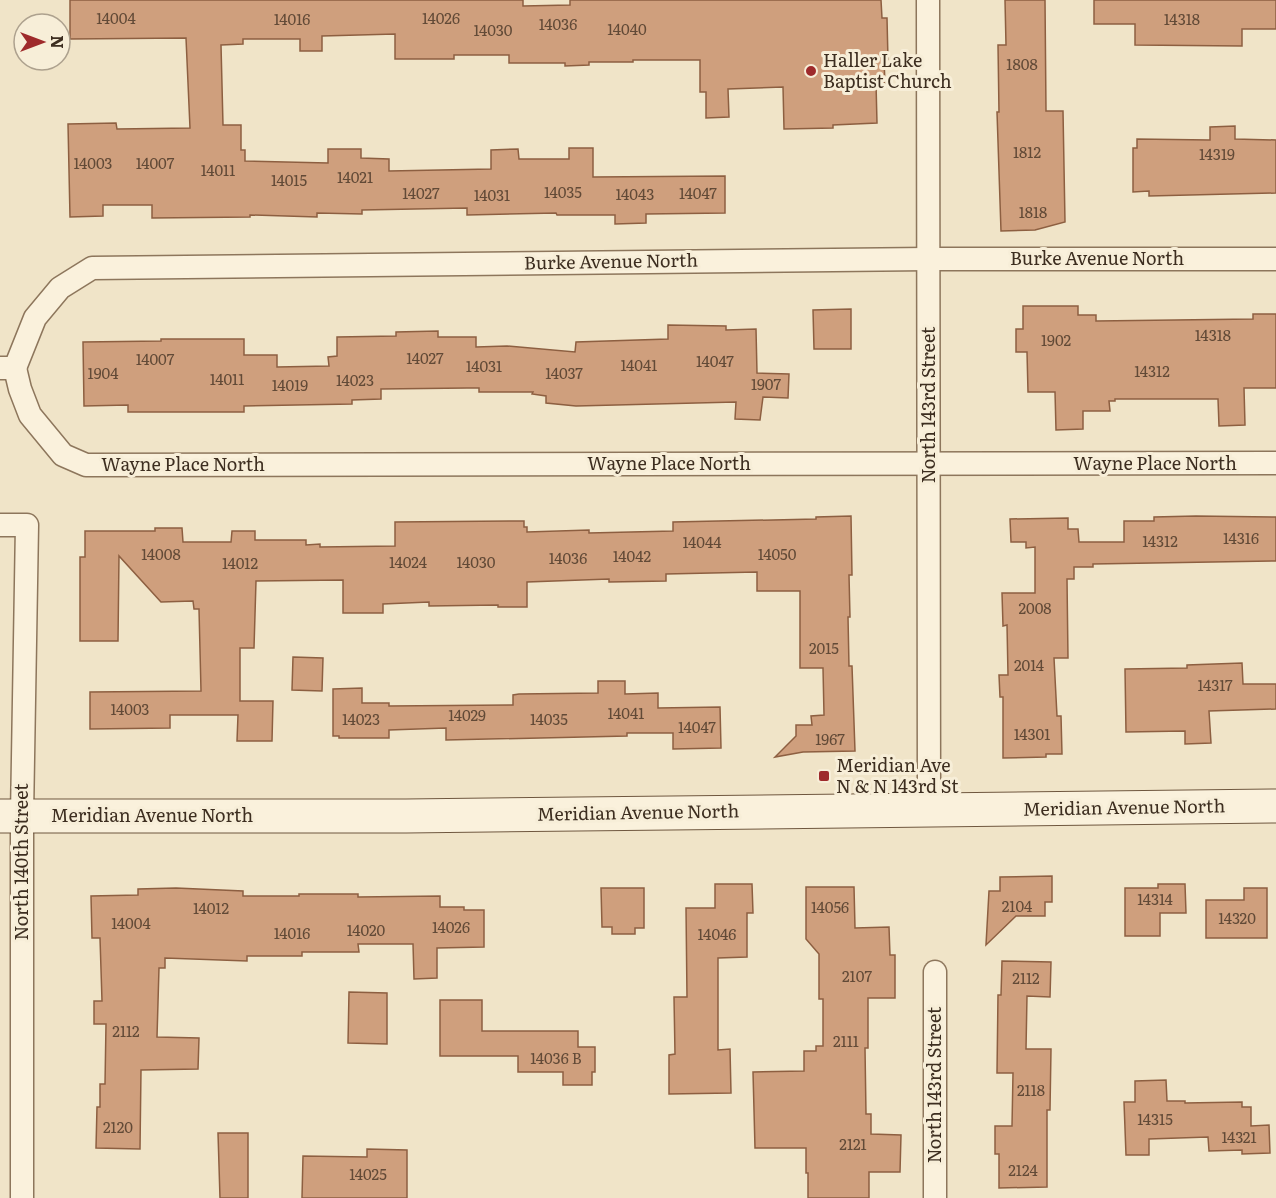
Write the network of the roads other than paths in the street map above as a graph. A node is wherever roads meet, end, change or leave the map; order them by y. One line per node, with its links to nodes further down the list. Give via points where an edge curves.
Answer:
1 (928, 0): 2 (street, North 143rd Street)
2 (928, 259): 3 (street, Burke Avenue North); 4 (street, Burke Avenue North, via 92,268 60,288 35,318); 6 (street, North 143rd Street)
3 (1276, 259)
4 (8, 368): 6 (street, Wayne Place North, via 30,415 63,455 86,465)
5 (1276, 463): 6 (street, Wayne Place North)
6 (929, 464): 9 (street, North 143rd Street)
7 (0, 525): 10 (street, North 140th Street, via 27,525)
8 (1276, 806): 9 (street, Meridian Avenue North)
9 (929, 810): 10 (street, Meridian Avenue North)
10 (11, 816): 12 (street, North 140th Street)
11 (935, 972): 13 (street, North 143rd Street)
12 (21, 1198)
13 (935, 1198)

